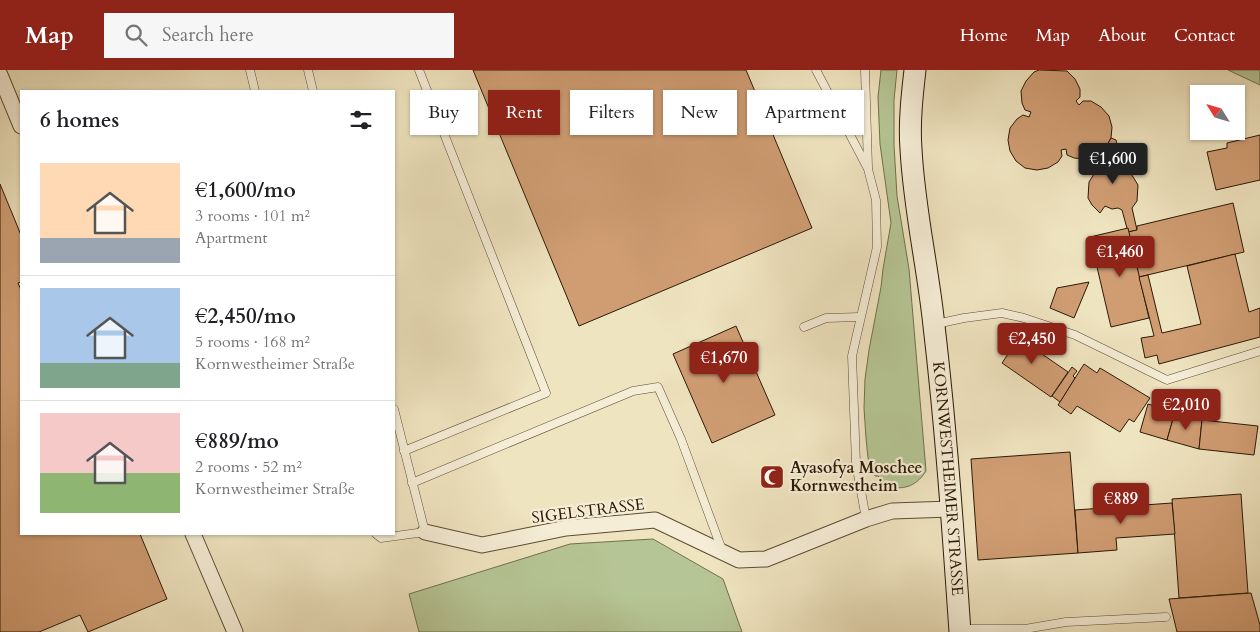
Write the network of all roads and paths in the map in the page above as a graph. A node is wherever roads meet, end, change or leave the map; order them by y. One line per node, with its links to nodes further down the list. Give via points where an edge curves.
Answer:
1 (250, 70): 8 (lane)
2 (308, 70): 9 (lane)
3 (419, 70): 17 (lane, via 546,393)
4 (816, 70): 11 (lane)
5 (865, 70): 11 (lane)
6 (915, 70): 13 (main road, KORNWESTHEIMER STRASSE, via 910,148)
7 (0, 75): 10 (street)
8 (255, 90)
9 (313, 90)
10 (20, 124)
11 (868, 169): 12 (lane, via 876,200 877,248)
12 (860, 317): 14 (lane, via 826,318); 20 (lane, via 852,356 856,463)
13 (934, 325): 15 (lane, via 1002,313 1024,318 1075,335 1167,380); 19 (main road, KORNWESTHEIMER STRASSE)
14 (804, 327)
15 (1260, 351)
16 (395, 414): 17 (lane)
17 (404, 451): 18 (lane)
18 (412, 483): 21 (lane); 24 (lane, via 633,391 658,387)
19 (951, 509): 20 (street, SIGELSTRASSE, via 892,511); 27 (main road, KORNWESTHEIMER STRASSE)
20 (866, 519): 24 (street, SIGELSTRASSE, via 766,559 739,560)
21 (425, 532): 23 (lane, via 381,538); 24 (street, SIGELSTRASSE, via 482,545 566,528 655,520)
22 (193, 535): 28 (street)
23 (377, 535)
24 (723, 552)
25 (1166, 617): 26 (lane)
26 (1066, 622): 27 (lane, via 1025,629); 29 (lane)
27 (960, 630)
28 (235, 632)
29 (1067, 632)

